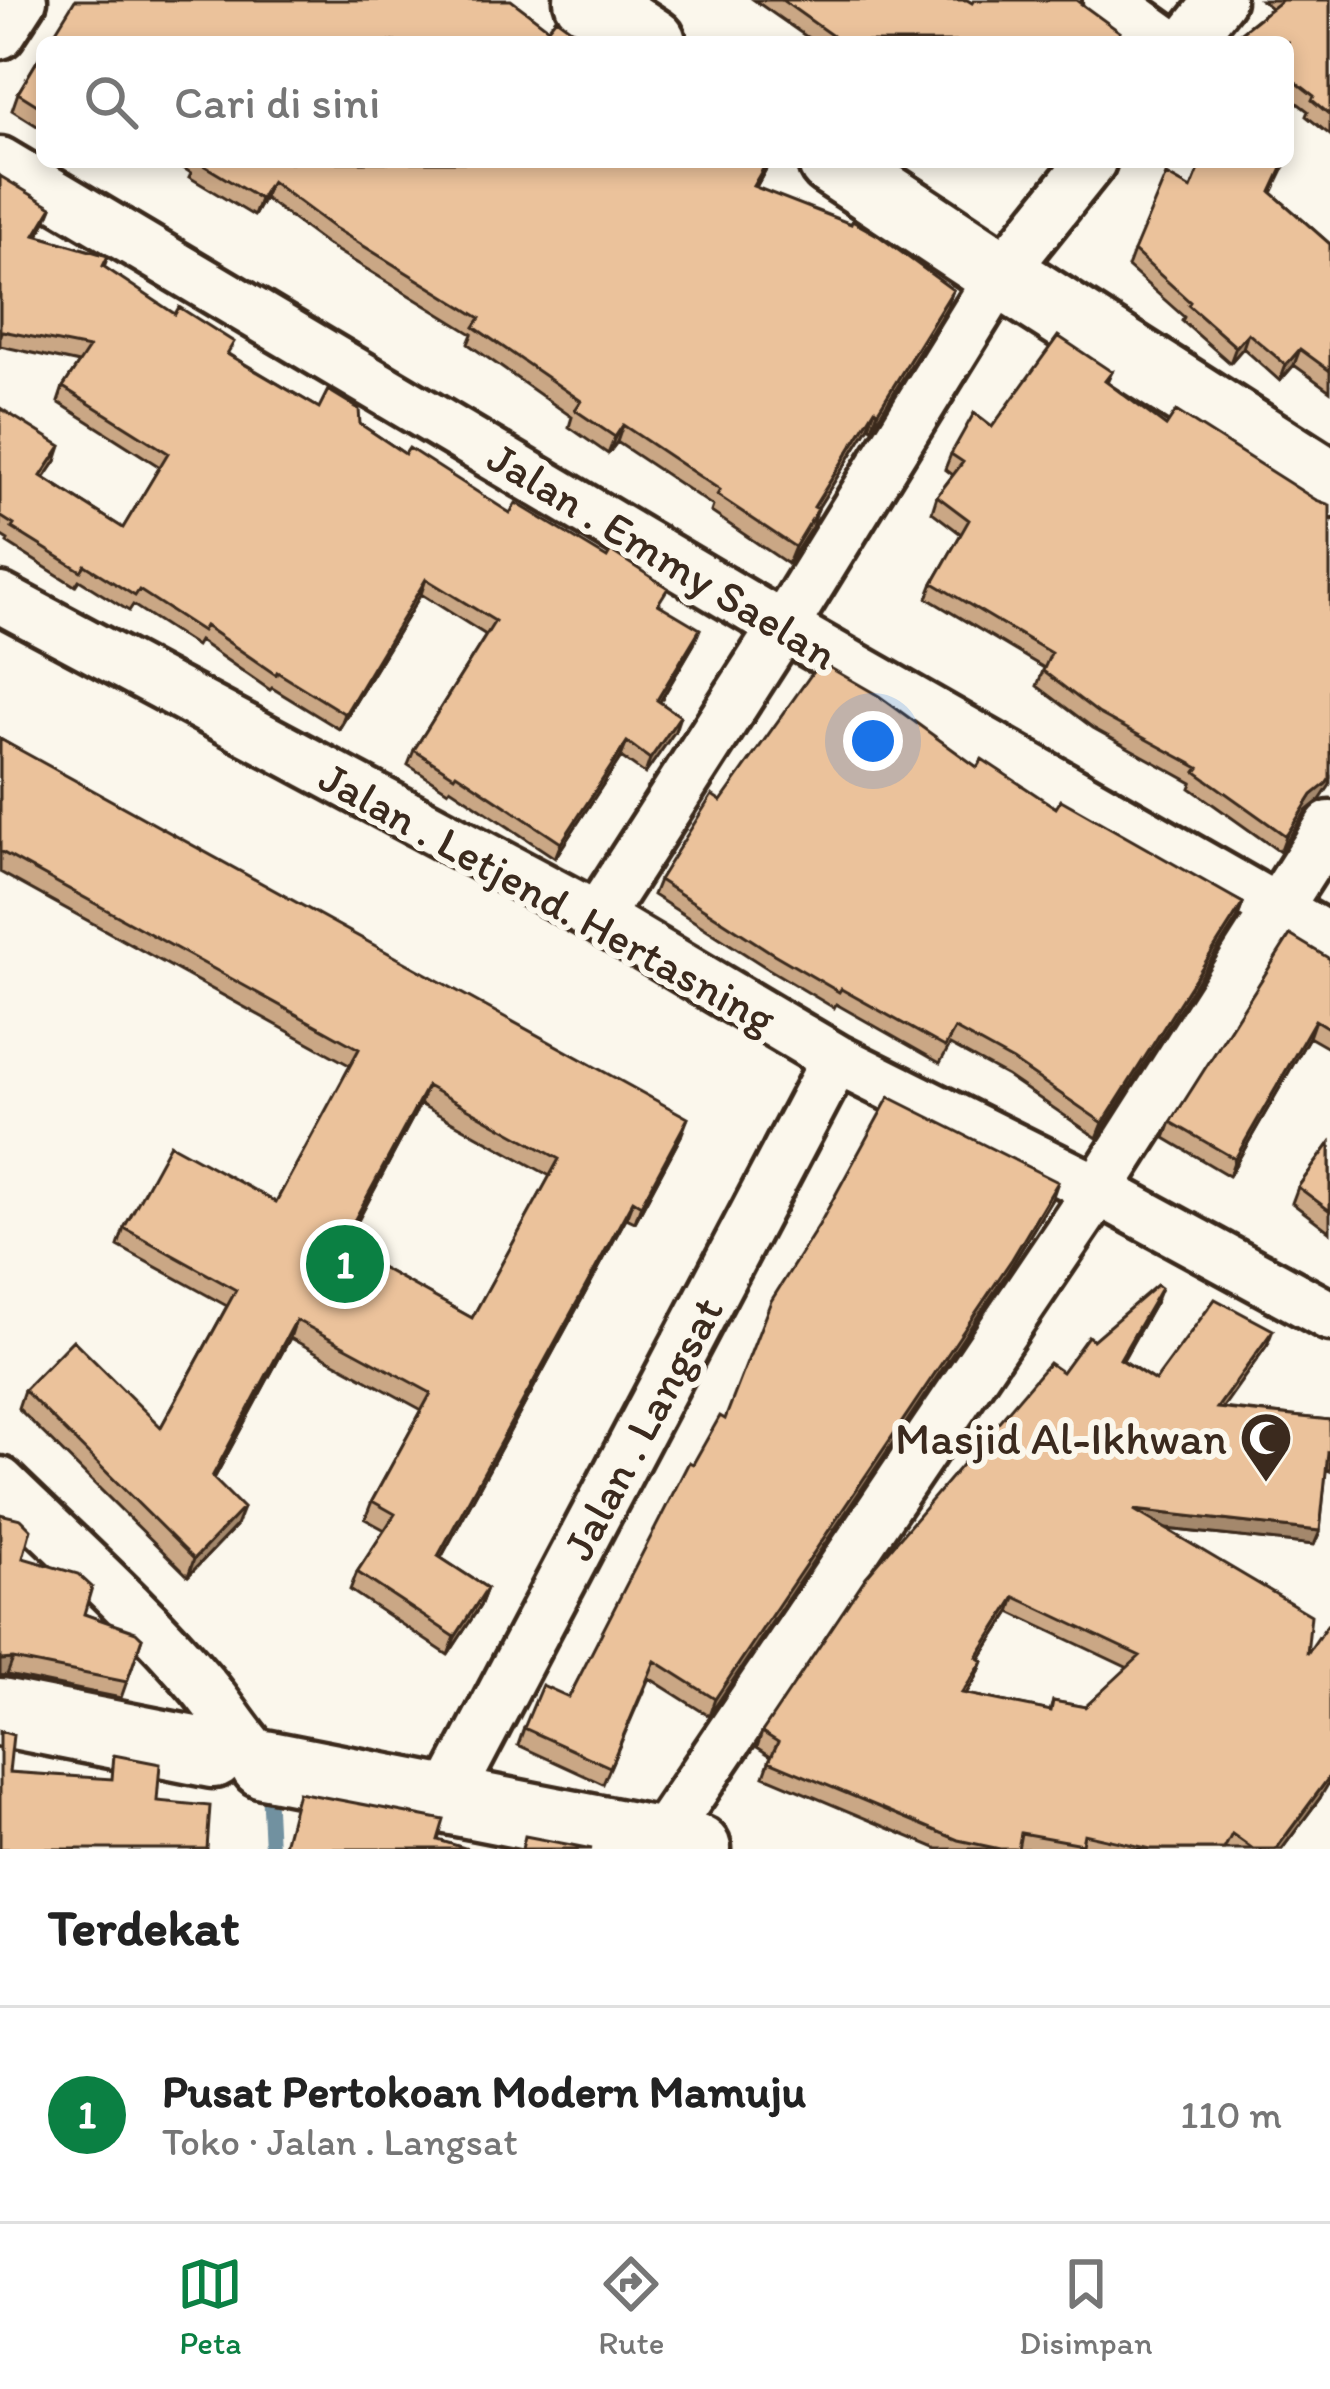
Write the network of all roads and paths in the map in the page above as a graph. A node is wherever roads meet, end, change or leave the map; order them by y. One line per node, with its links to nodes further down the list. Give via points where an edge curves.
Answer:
1 (22, 0): 5 (street)
2 (588, 0): 6 (main road)
3 (1108, 0): 7 (street)
4 (1220, 0): 8 (street)
5 (0, 34)
6 (643, 36)
7 (1159, 36)
8 (1191, 36)
9 (0, 162): 15 (street, Jalan . Emmy Saelan)
10 (841, 168): 12 (main road)
11 (1086, 168): 12 (street)
12 (1001, 274): 13 (main road); 15 (street)
13 (1330, 484)
14 (0, 598): 18 (street, Jalan . Letjend. Hertasning)
15 (783, 627): 17 (street, Jalan . Emmy Saelan); 18 (street)
16 (1330, 826): 17 (street)
17 (1277, 909): 19 (street, Jalan . Emmy Saelan); 21 (street)
18 (597, 917): 20 (street, Jalan . Letjend. Hertasning)
19 (1330, 939)
20 (836, 1059): 21 (street, Jalan . Letjend. Hertasning); 26 (street, Jalan . Langsat)
21 (1098, 1190): 22 (street, Jalan . Letjend. Hertasning); 27 (street)
22 (1330, 1316)
23 (0, 1482): 25 (street, via 201,1683)
24 (0, 1712): 25 (main road)
25 (263, 1764): 26 (main road)
26 (447, 1798): 27 (main road)
27 (678, 1845)

